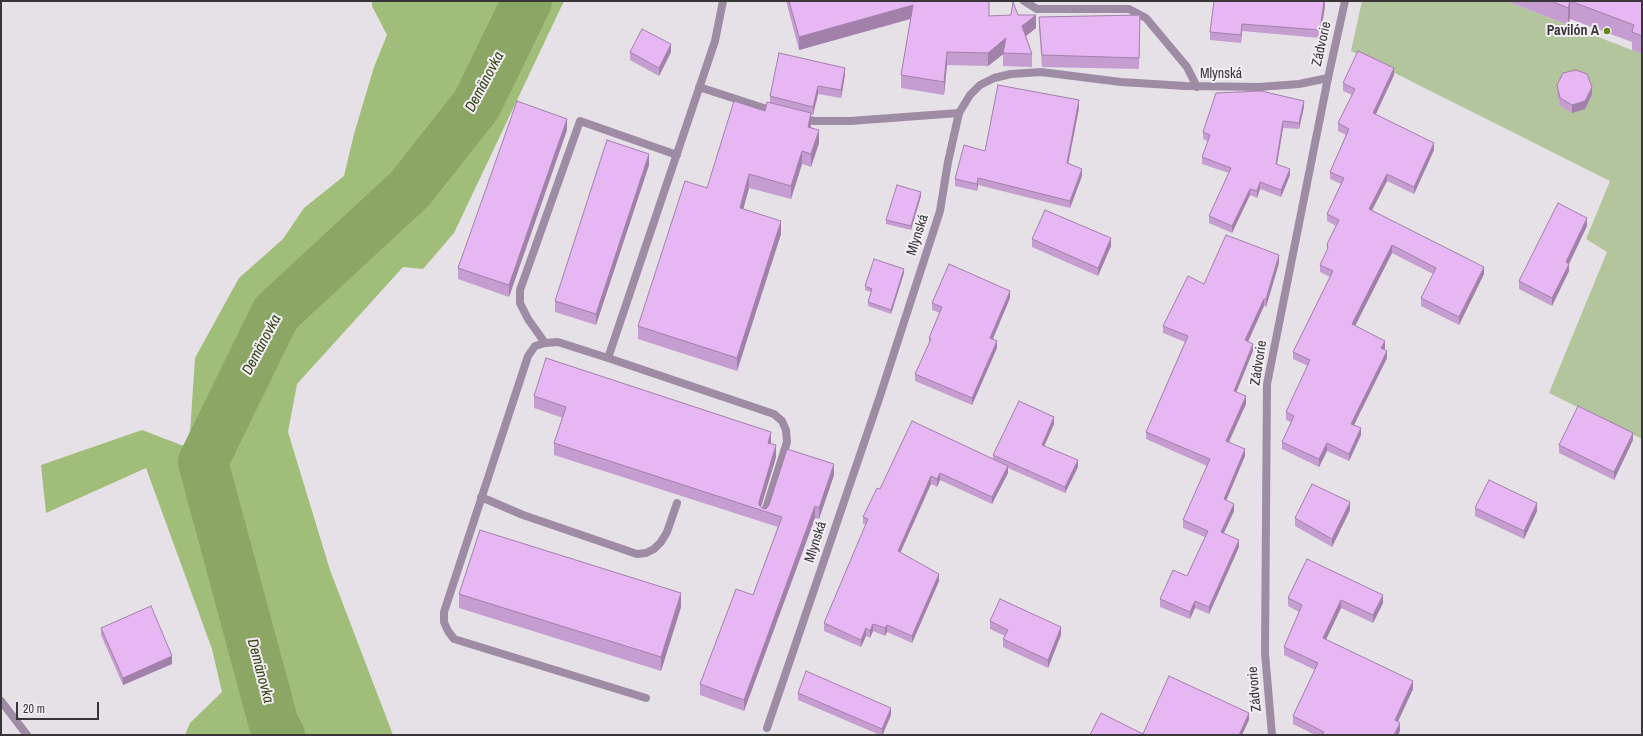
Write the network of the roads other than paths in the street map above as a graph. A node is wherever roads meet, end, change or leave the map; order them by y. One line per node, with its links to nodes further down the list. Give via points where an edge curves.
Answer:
1 (723, 1): 6 (street, via 715,41)
2 (1024, 1): 5 (street, via 1038,9 1129,10 1146,18 1187,66)
3 (1346, 1): 4 (street, Zádvorie)
4 (1328, 78): 5 (street, Mlynská, via 1299,84 1259,87); 18 (street, Zádvorie, via 1267,384 1265,653)
5 (1197, 86): 7 (street, Mlynská, via 1121,82 1041,72 1011,74 994,78 980,86 970,95)
6 (699, 87): 7 (street, via 814,121); 8 (street)
7 (959, 113): 16 (street, Mlynská, via 940,211)
8 (677, 156): 9 (street, via 580,122 520,290 520,303); 10 (street)
9 (545, 343): 10 (street, via 558,342); 11 (street, via 536,346 528,356)
10 (608, 358): 13 (street, via 774,414 782,422 787,442)
11 (481, 497): 12 (street, via 523,515 637,554 646,553 661,542); 14 (street, via 444,612 444,622 454,639)
12 (677, 503)
13 (764, 515)
14 (646, 698)
15 (1, 700): 17 (street)
16 (767, 728)
17 (27, 735)
18 (1272, 735)

